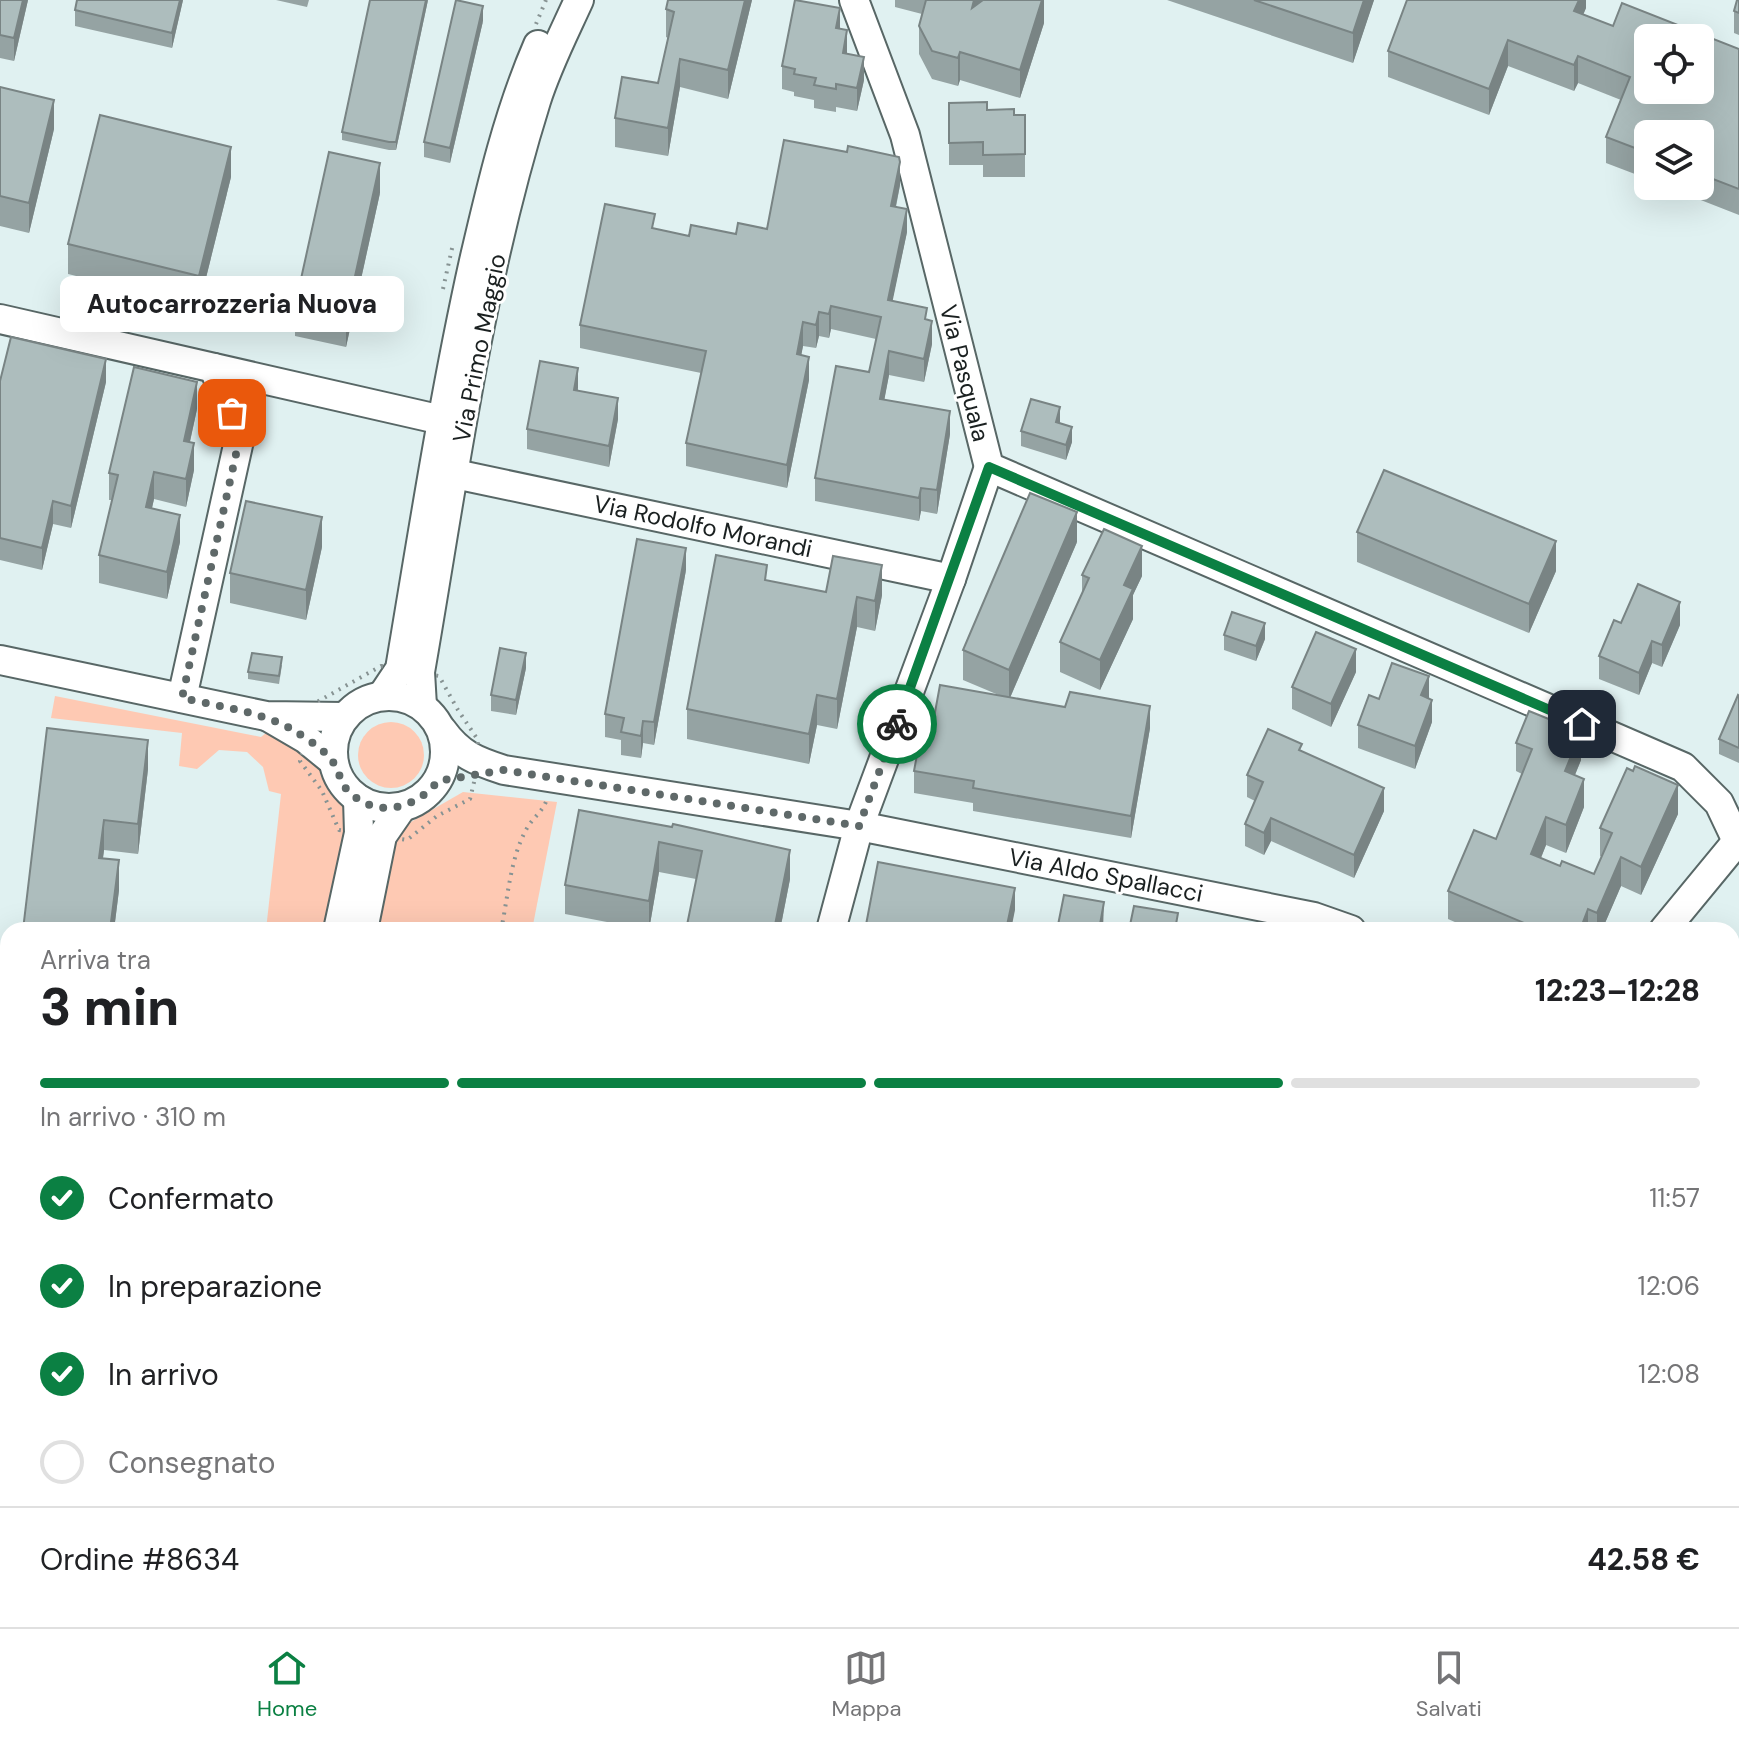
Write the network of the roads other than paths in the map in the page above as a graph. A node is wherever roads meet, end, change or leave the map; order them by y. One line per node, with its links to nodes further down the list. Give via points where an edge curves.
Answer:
1 (558, 0): 6 (street, Via Primo Maggio, via 522,83 488,197)
2 (579, 0): 8 (street, Via Primo Maggio, via 536,101 509,198)
3 (854, 0): 7 (street, Via Pasquala, via 905,135)
4 (0, 319): 5 (street)
5 (214, 368): 6 (street); 13 (street, via 240,436)
6 (442, 420): 11 (street, Via Primo Maggio)
7 (989, 467): 9 (street); 25 (street, Via Pasquala, via 1683,767 1719,803)
8 (455, 474): 9 (street, Via Rodolfo Morandi); 11 (street, Via Primo Maggio)
9 (951, 579): 23 (street)
10 (0, 660): 13 (street)
11 (410, 671): 12 (street, Via Primo Maggio); 14 (street, Via Primo Maggio)
12 (382, 696): 14 (street, via 396,695); 15 (street, Via Primo Maggio)
13 (182, 698): 16 (street)
14 (422, 706): 17 (street)
15 (344, 717): 16 (street); 18 (street, via 336,731)
16 (309, 728): 18 (street)
17 (442, 730): 19 (street); 20 (street, via 445,765)
18 (333, 761): 21 (street, via 346,789)
19 (476, 768): 20 (street, Via Aldo Spallacci); 23 (street, Via Aldo Spallacci)
20 (438, 781): 22 (street)
21 (358, 799): 22 (street, via 372,806); 24 (street)
22 (402, 807): 24 (street)
23 (859, 826): 28 (street); 29 (street, Via Aldo Spallacci)
24 (371, 834): 26 (street); 27 (street)
25 (1738, 840): 30 (street, Via Pasquala)
26 (341, 922)
27 (364, 922)
28 (833, 922)
29 (1328, 922)
30 (1671, 922)

